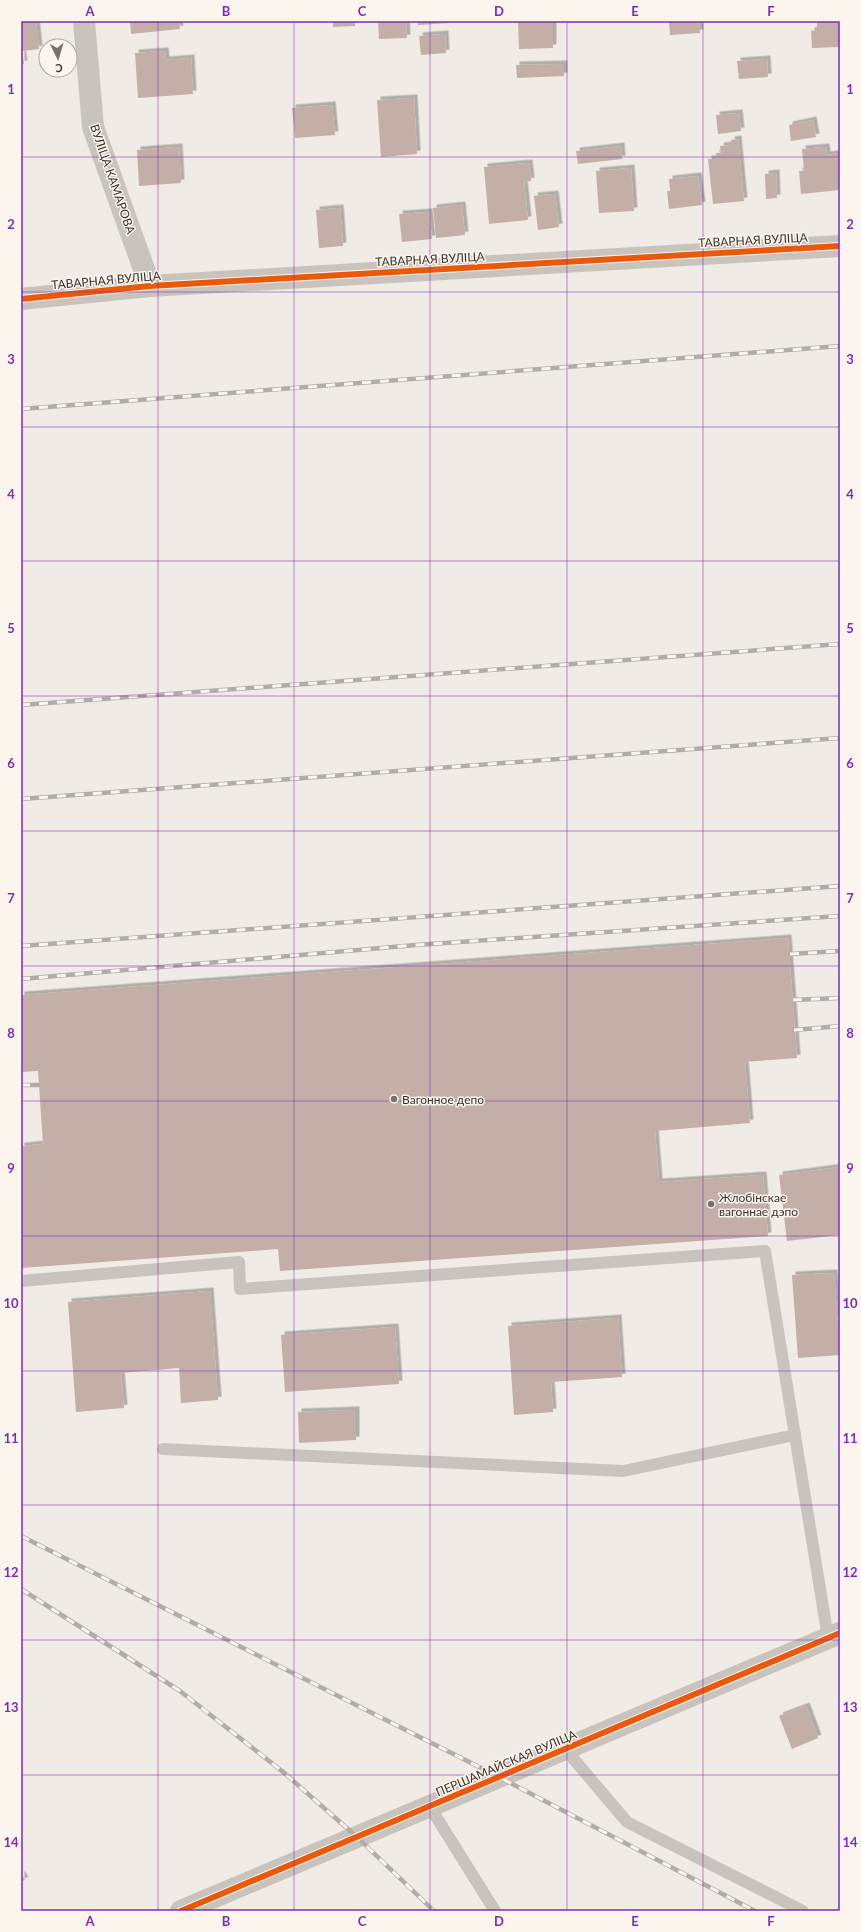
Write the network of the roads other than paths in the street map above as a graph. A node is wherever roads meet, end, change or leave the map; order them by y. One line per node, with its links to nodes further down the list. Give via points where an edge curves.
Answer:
1 (84, 21): 3 (street, ВУЛІЦА КАМАРОВА, via 93,127)
2 (840, 246): 3 (street, ТАВАРНАЯ ВУЛІЦА)
3 (150, 286): 4 (street, ТАВАРНАЯ ВУЛІЦА)
4 (21, 299)
5 (21, 1281): 6 (lane, via 239,1262 240,1289 765,1251)
6 (795, 1435): 7 (lane, via 623,1471); 8 (lane)
7 (163, 1449)
8 (834, 1635): 9 (street, ПЕРШАМАЙСКАЯ ВУЛІЦА)
9 (566, 1750): 10 (street, ПЕРШАМАЙСКАЯ ВУЛІЦА); 13 (lane, via 627,1822)
10 (430, 1807): 11 (street, ПЕРШАМАЙСКАЯ ВУЛІЦА); 12 (lane)
11 (181, 1911)
12 (495, 1911)
13 (803, 1911)

